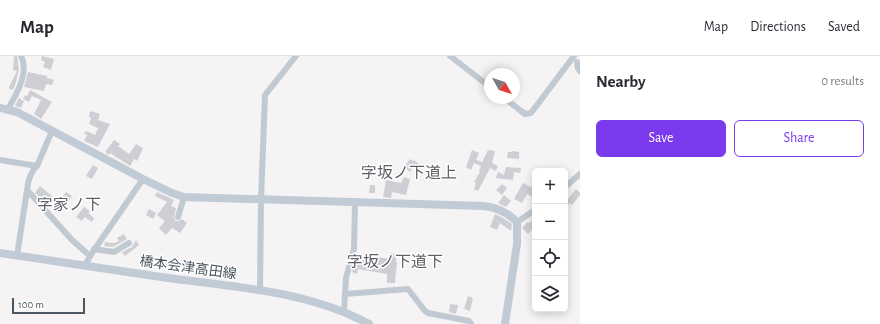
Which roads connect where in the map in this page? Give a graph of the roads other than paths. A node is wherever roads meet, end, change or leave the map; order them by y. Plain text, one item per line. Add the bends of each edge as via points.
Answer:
1 (21, 56) edge
2 (296, 56) edge
3 (450, 56) edge
4 (576, 60) edge
5 (580, 71) edge
6 (484, 82) edge
7 (512, 104) edge
8 (4, 109) edge
9 (52, 131) junction
10 (0, 160) edge
11 (37, 166) junction
12 (580, 174) edge
13 (143, 179) junction
14 (568, 184) edge
15 (27, 190) junction
16 (184, 197) junction
17 (261, 200) junction
18 (355, 202) junction
19 (532, 212) edge
20 (178, 217) dead end
21 (517, 222) junction
22 (128, 243) dead end
23 (94, 249) junction
24 (0, 253) edge
25 (17, 256) junction
26 (90, 256) junction
27 (85, 265) junction
28 (260, 291) junction
29 (345, 294) junction
30 (344, 312) junction
31 (369, 324) edge
32 (471, 324) edge
33 (505, 324) edge

1 - 8 street via 23,76 19,90
2 - 17 street via 265,95
3 - 6 street
4 - 5 street
4 - 7 street via 531,113 525,114
8 - 9 street via 17,112
9 - 11 street
9 - 13 street
10 - 11 street
11 - 15 street via 28,181
12 - 14 street
13 - 16 street
13 - 23 street
15 - 25 street
15 - 26 street
16 - 17 street
16 - 20 street
17 - 18 street
17 - 28 street
18 - 21 street via 483,206 498,208
18 - 29 street via 354,249 346,278
19 - 21 street
21 - 33 street via 517,244
22 - 23 street via 114,252
23 - 26 street
24 - 25 street, 橋本会津高田線
25 - 27 street, 橋本会津高田線
26 - 27 street
27 - 28 street, 橋本会津高田線
28 - 30 street, 橋本会津高田線 via 278,293
29 - 30 street
29 - 32 street via 408,289 428,313 469,321
30 - 31 street, 橋本会津高田線

